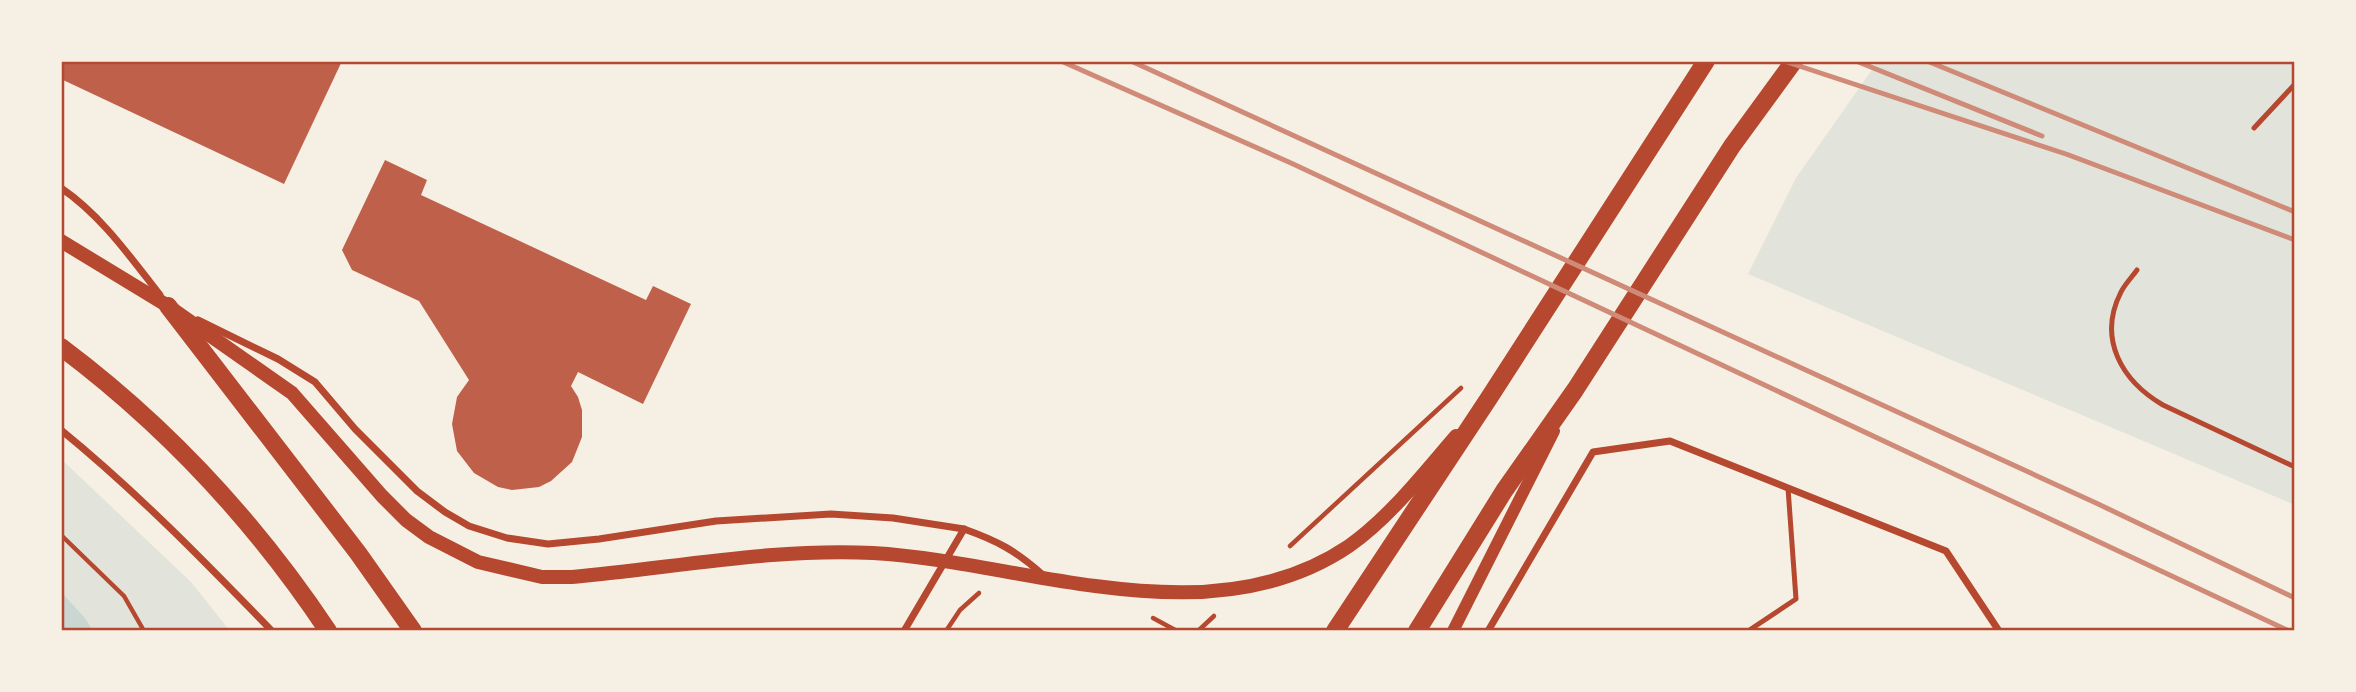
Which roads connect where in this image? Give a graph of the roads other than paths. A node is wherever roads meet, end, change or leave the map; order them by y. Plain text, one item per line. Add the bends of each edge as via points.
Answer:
1 (1706, 61) edge
2 (1794, 61) edge
3 (2295, 84) edge
4 (2254, 128) dead end
5 (61, 188) edge
6 (61, 241) edge
7 (2137, 270) dead end
8 (168, 306) junction
9 (61, 347) edge
10 (1575, 390) junction
11 (1489, 398) junction
12 (61, 430) edge
13 (2295, 467) edge
14 (1788, 488) junction
15 (964, 529) junction
16 (1045, 577) dead end
17 (272, 631) edge
18 (328, 631) edge
19 (413, 631) edge
20 (904, 631) edge
21 (1335, 631) edge
22 (1416, 631) edge
23 (1453, 631) edge
24 (1489, 631) edge
25 (1748, 631) edge
26 (1999, 631) edge

1 - 11 main road
2 - 10 main road via 1732,146
3 - 4 lane
5 - 8 street via 122,247
6 - 8 main road
7 - 13 lane via 2121,292 2112,318 2113,350 2129,378 2163,405
8 - 11 main road via 292,393 406,520 429,537 478,562 542,577 838,552 920,557 1088,585 1176,592 1267,582 1307,569 1376,524
8 - 15 street via 315,382 417,491 469,526 507,538 548,544 716,521 831,514
8 - 19 main road
9 - 18 main road via 104,379 201,471 286,571
10 - 22 main road via 1504,491
10 - 23 street
11 - 21 main road
12 - 17 street via 113,472
14 - 24 street via 1670,441 1593,452
14 - 25 lane via 1796,599
14 - 26 street via 1946,551
15 - 16 street via 1017,553
15 - 20 street

